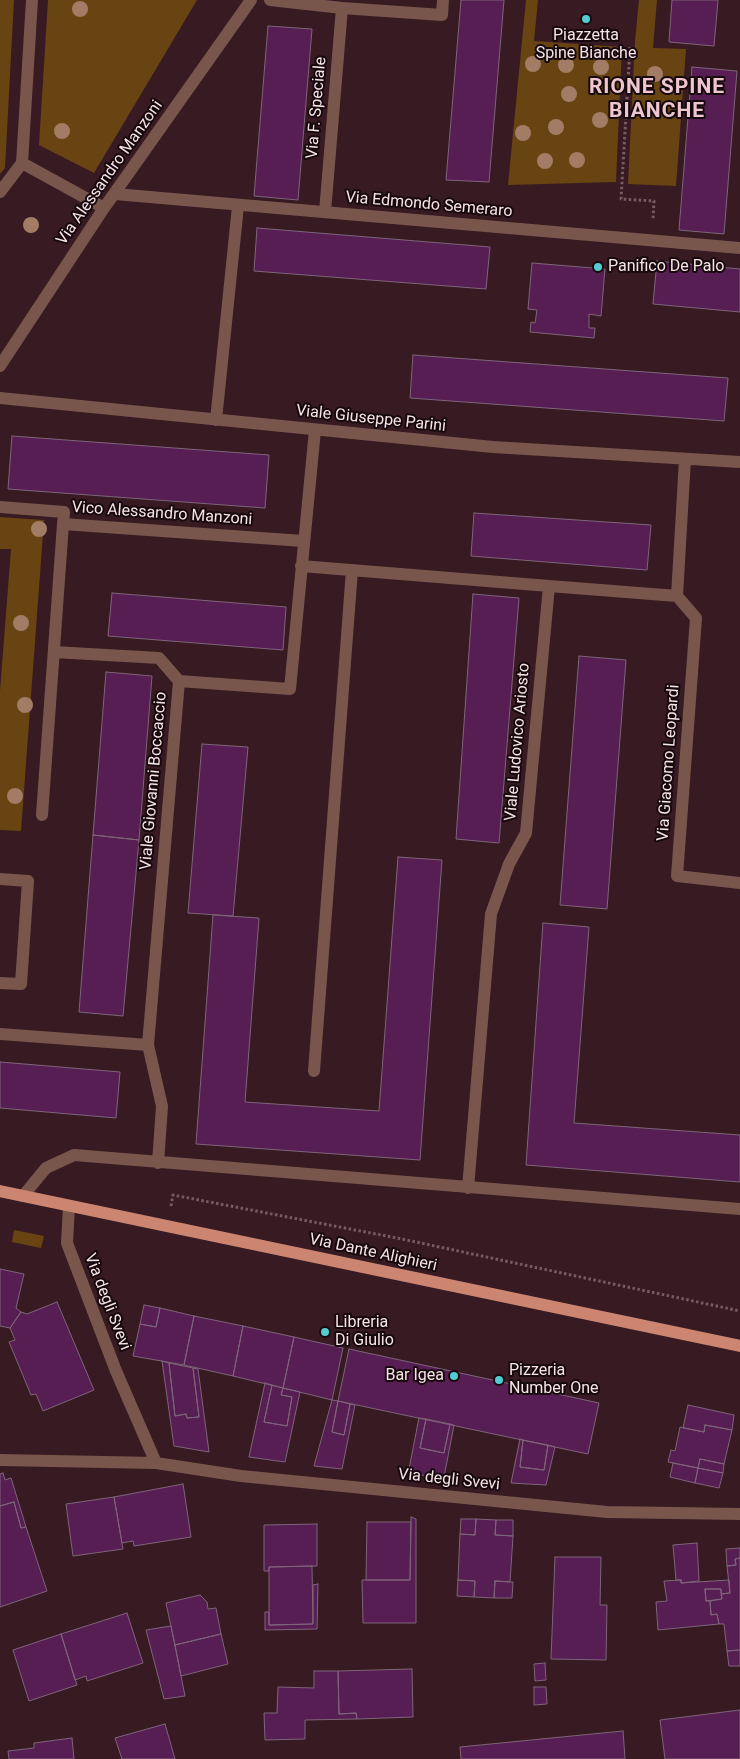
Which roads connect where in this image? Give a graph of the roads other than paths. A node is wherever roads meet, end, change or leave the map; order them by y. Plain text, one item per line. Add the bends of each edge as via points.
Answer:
1 (32, 0) edge
2 (251, 0) edge
3 (270, 0) edge
4 (443, 0) edge
5 (342, 8) junction
6 (22, 163) junction
7 (0, 192) edge
8 (115, 194) junction
9 (238, 206) junction
10 (104, 208) junction
11 (325, 212) junction
12 (740, 248) edge
13 (0, 366) edge
14 (0, 398) edge
15 (216, 420) junction
16 (315, 430) junction
17 (685, 459) junction
18 (740, 462) edge
19 (0, 507) edge
20 (63, 524) junction
21 (304, 541) junction
22 (301, 566) junction
23 (352, 570) junction
24 (550, 586) junction
25 (677, 596) junction
26 (54, 652) junction
27 (179, 681) junction
28 (42, 816) dead end
29 (0, 878) edge
30 (740, 883) edge
31 (0, 982) edge
32 (0, 1034) edge
33 (148, 1045) junction
34 (314, 1070) dead end
35 (158, 1163) junction
36 (468, 1188) junction
37 (0, 1191) edge
38 (23, 1196) junction
39 (69, 1206) junction
40 (740, 1209) edge
41 (740, 1346) edge
42 (0, 1460) edge
43 (156, 1462) junction
44 (740, 1514) edge

1 - 6 street
2 - 8 street, Via Alessandro Manzoni
3 - 5 street
4 - 5 street via 442,15
5 - 11 street, Via F. Speciale
6 - 7 street
6 - 10 street
8 - 9 street, Via Edmondo Semeraro
8 - 10 street, Via Alessandro Manzoni
9 - 11 street, Via Edmondo Semeraro
9 - 15 street
10 - 13 street, Via Alessandro Manzoni
11 - 12 street, Via Edmondo Semeraro
14 - 15 street, Viale Giuseppe Parini
15 - 16 street, Viale Giuseppe Parini
16 - 17 street, Viale Giuseppe Parini via 493,447
16 - 21 street, Viale Giovanni Boccaccio
17 - 18 street, Viale Giuseppe Parini
17 - 25 street
19 - 20 street, Vico Alessandro Manzoni via 64,512
20 - 21 street, Vico Alessandro Manzoni
20 - 26 street
21 - 22 street, Viale Giovanni Boccaccio
22 - 23 street
22 - 27 street, Viale Giovanni Boccaccio via 290,689
23 - 24 street
23 - 34 street
24 - 25 street
24 - 36 street, Viale Ludovico Ariosto via 526,833 509,864 491,914
25 - 30 street, Via Giacomo Leopardi via 696,618 677,876
26 - 27 street via 159,658
26 - 28 street
27 - 33 street, Viale Giovanni Boccaccio
29 - 31 street via 28,881 21,984
32 - 33 street
33 - 35 street, Viale Giovanni Boccaccio via 162,1106
35 - 36 street
35 - 38 street via 74,1155 46,1168
36 - 40 street
37 - 38 main road, Via Dante Alighieri
38 - 39 main road, Via Dante Alighieri
39 - 41 main road, Via Dante Alighieri
39 - 43 street, Via degli Svevi via 67,1243 116,1371
42 - 43 street, Via degli Svevi
43 - 44 street, Via degli Svevi via 241,1476 607,1512

